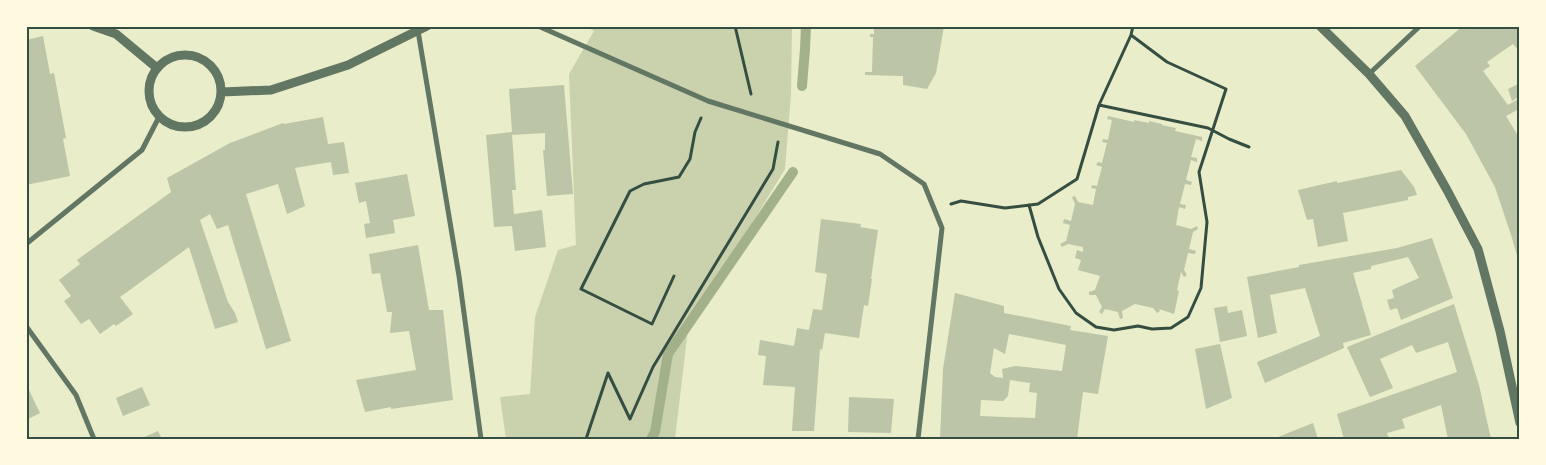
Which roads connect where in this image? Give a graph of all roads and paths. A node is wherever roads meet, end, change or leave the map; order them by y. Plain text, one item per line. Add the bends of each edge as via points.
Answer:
1 (93, 26) edge
2 (427, 26) edge
3 (538, 26) edge
4 (735, 26) edge
5 (1133, 26) edge
6 (1320, 26) edge
7 (1420, 26) edge
8 (418, 31) junction
9 (1131, 36) junction
10 (157, 68) junction
11 (1369, 74) junction
12 (222, 92) junction
13 (708, 101) junction
14 (1100, 105) junction
15 (750, 114) junction
16 (160, 117) junction
17 (782, 124) junction
18 (1212, 131) junction
19 (1249, 147) dead end
20 (961, 201) dead end
21 (1029, 205) junction
22 (26, 244) edge
23 (674, 276) dead end
24 (26, 326) edge
25 (1520, 423) edge
26 (94, 439) edge
27 (481, 439) edge
28 (586, 439) edge
29 (918, 439) edge

1 - 10 street via 116,34
2 - 8 street
3 - 13 street
4 - 15 path via 752,98
5 - 9 path
6 - 11 street
7 - 11 street
8 - 12 street via 348,64 272,90
8 - 27 street via 459,276
9 - 14 path
9 - 18 path via 1167,62 1226,89
10 - 12 street via 176,56 198,56 216,70
10 - 16 street via 149,88 153,108
11 - 25 street via 1405,116 1478,249
12 - 16 street via 219,106 199,125 185,128
13 - 15 street
13 - 23 path via 695,132 690,159 678,177 644,184 630,191 581,290 652,324
14 - 18 path
14 - 21 path via 1077,179 1038,204
15 - 17 street
16 - 22 street via 142,150
17 - 28 path via 773,170 653,367 630,419 608,373
17 - 29 street via 880,154 924,184 942,228
18 - 19 path
18 - 21 path via 1199,172 1207,222 1200,288 1188,317 1171,328 1138,326 1114,330 1096,327 1076,313 1059,289
20 - 21 path via 1005,208
24 - 26 street via 76,395

